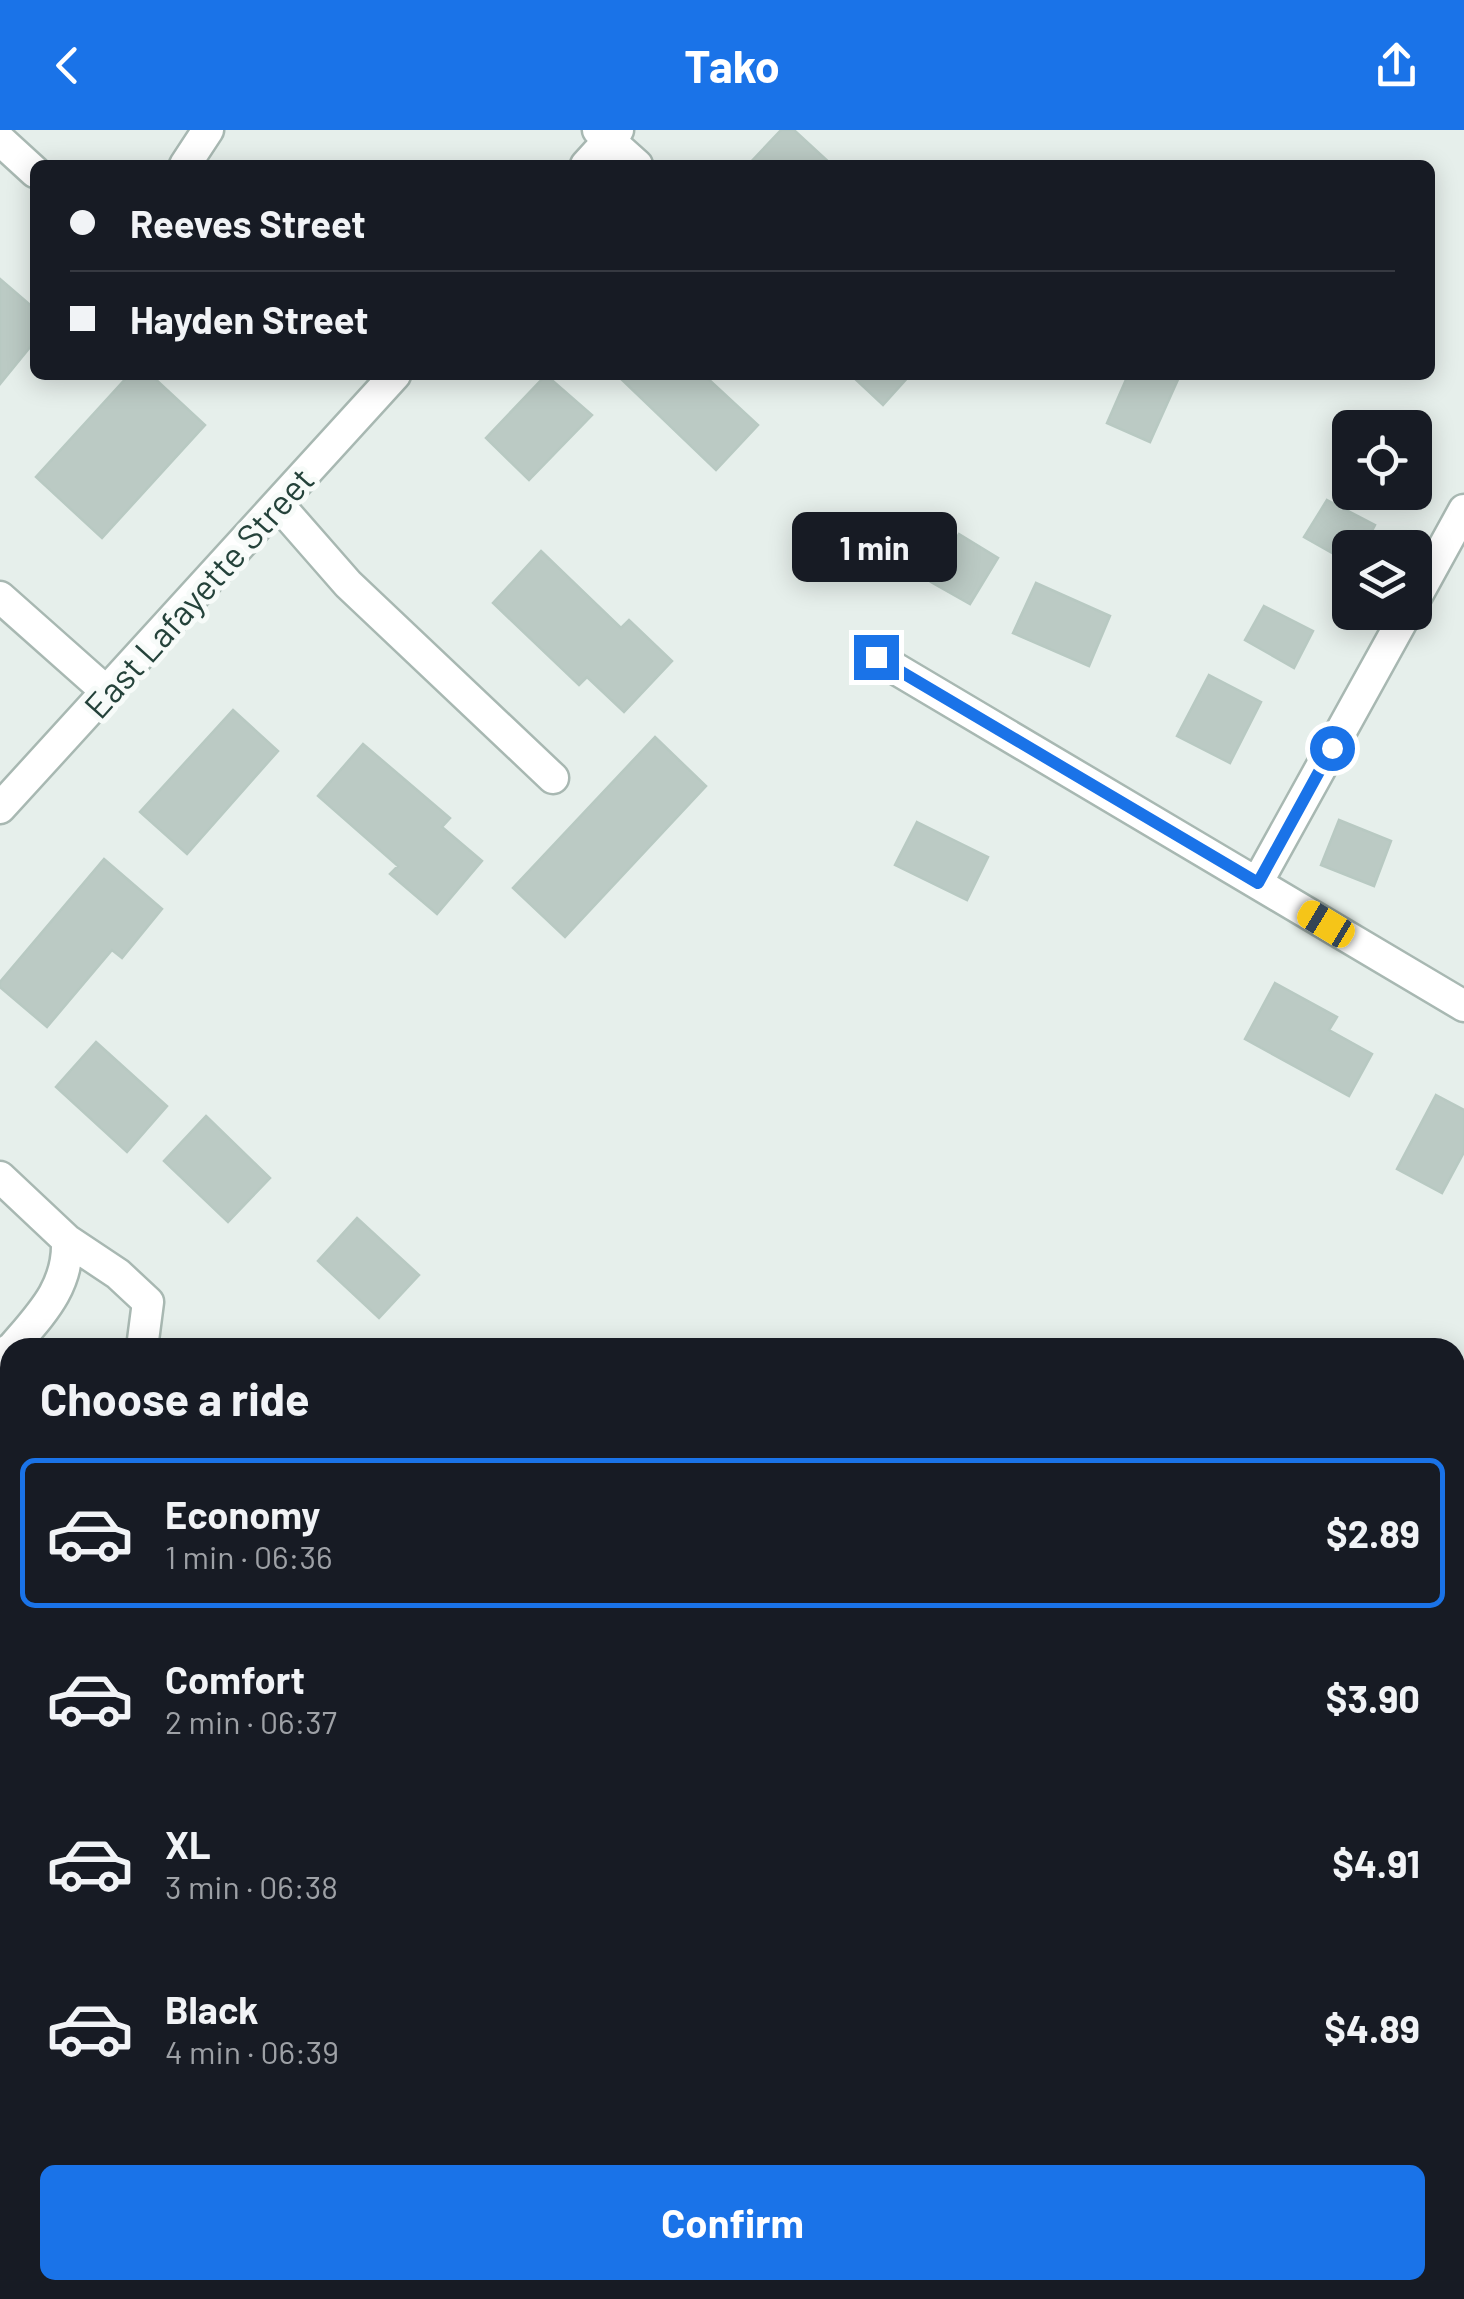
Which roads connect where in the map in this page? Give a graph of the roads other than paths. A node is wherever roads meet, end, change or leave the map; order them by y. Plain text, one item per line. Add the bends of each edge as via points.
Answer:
1 (208, 130) edge
2 (609, 133) edge
3 (0, 140) edge
4 (188, 160) edge
5 (590, 160) edge
6 (633, 160) edge
7 (30, 167) edge
8 (390, 380) edge
9 (278, 504) junction
10 (1464, 510) edge
11 (1432, 568) edge
12 (0, 597) edge
13 (1398, 630) edge
14 (876, 657) dead end
15 (107, 692) junction
16 (554, 778) dead end
17 (0, 808) edge
18 (1258, 883) junction
19 (1464, 1006) edge
20 (0, 1178) edge
21 (67, 1240) junction
22 (20, 1338) edge
23 (143, 1338) edge

1 - 4 street
2 - 5 street
2 - 6 street
3 - 7 street
8 - 9 street, East Lafayette Street
9 - 15 street, East Lafayette Street
9 - 16 street via 348,584
10 - 11 street
12 - 15 street
13 - 18 street
14 - 18 street
15 - 17 street, East Lafayette Street
18 - 19 street
20 - 21 street
21 - 22 street via 68,1264 54,1298
21 - 23 street via 148,1302

